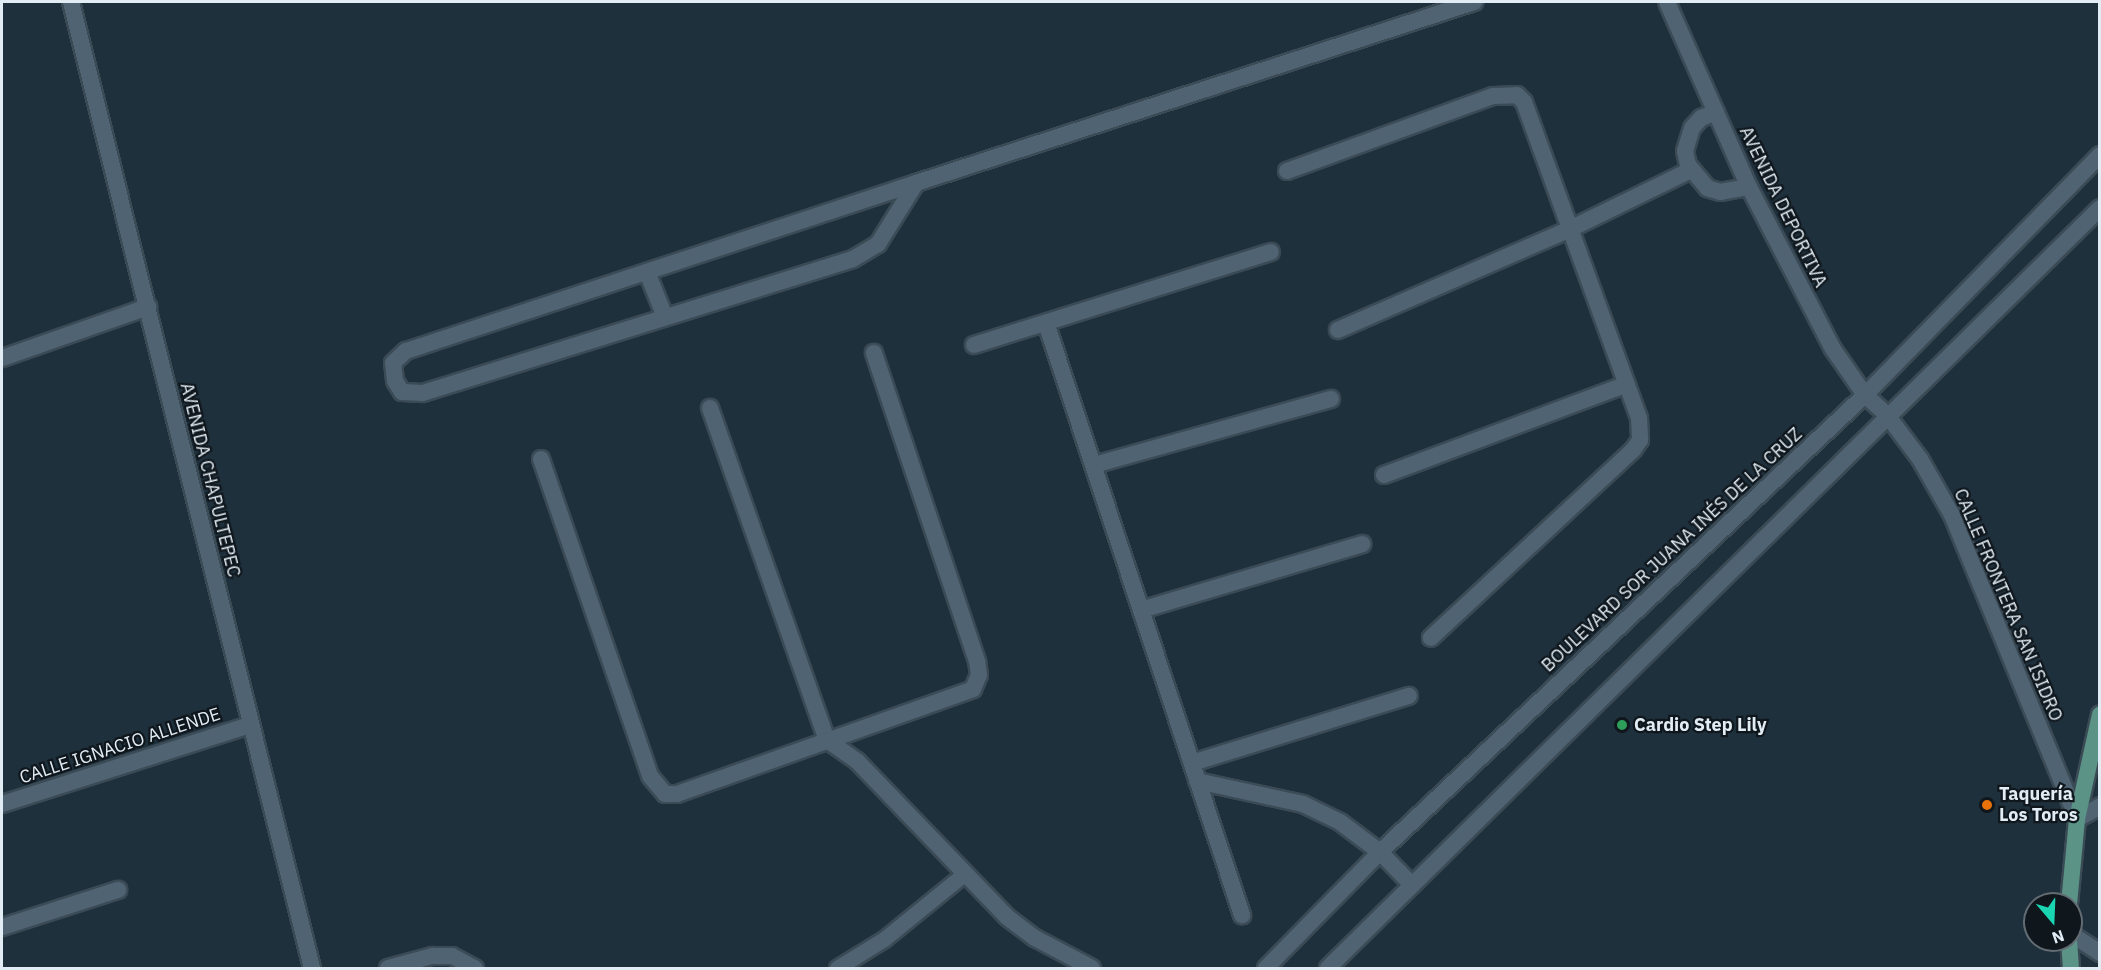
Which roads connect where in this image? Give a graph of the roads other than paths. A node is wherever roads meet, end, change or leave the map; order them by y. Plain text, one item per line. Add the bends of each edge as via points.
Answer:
1 (71, 2) edge
2 (1474, 2) edge
3 (1667, 2) edge
4 (1716, 112) junction
5 (2100, 155) edge
6 (1691, 170) junction
7 (1287, 171) dead end
8 (916, 183) junction
9 (1749, 187) junction
10 (2100, 208) edge
11 (1570, 229) junction
12 (1271, 252) dead end
13 (647, 272) junction
14 (148, 307) junction
15 (665, 317) junction
16 (1046, 323) junction
17 (1338, 330) dead end
18 (974, 345) dead end
19 (874, 353) dead end
20 (2, 358) edge
21 (1627, 384) junction
22 (1865, 395) junction
23 (1331, 399) dead end
24 (710, 408) dead end
25 (1887, 415) junction
26 (542, 459) dead end
27 (1094, 465) junction
28 (1384, 475) dead end
29 (1362, 544) dead end
30 (1141, 610) junction
31 (1431, 638) dead end
32 (1409, 696) dead end
33 (2100, 714) edge
34 (250, 725) junction
35 (827, 740) junction
36 (1192, 763) junction
37 (1197, 781) junction
38 (2, 804) edge
39 (2100, 806) edge
40 (2077, 819) junction
41 (1380, 852) junction
42 (964, 874) junction
43 (1412, 885) junction
44 (118, 890) dead end
45 (2070, 892) edge
46 (1242, 915) dead end
47 (2, 927) edge
48 (2083, 942) edge
49 (2070, 952) edge
50 (2100, 953) edge
51 (312, 969) edge
52 (388, 969) edge
53 (475, 969) edge
54 (837, 969) edge
55 (1092, 969) edge
56 (1266, 969) edge
57 (1328, 969) edge
58 (2071, 969) edge

1 - 14 street, AVENIDA CHAPULTEPEC
2 - 8 street
3 - 4 street, AVENIDA DEPORTIVA
4 - 6 street via 1701,118 1687,139 1685,151
4 - 9 street, AVENIDA DEPORTIVA
5 - 22 street, BOULEVARD SOR JUANA INÉS DE LA CRUZ
6 - 9 street via 1707,188 1720,192
6 - 11 street
7 - 11 street via 1493,96 1517,95 1524,102
8 - 13 street
8 - 15 street via 878,244 854,259
9 - 22 street, AVENIDA DEPORTIVA via 1833,349
10 - 25 street
11 - 17 street
11 - 21 street
12 - 16 street
13 - 15 street
13 - 15 street via 406,351 393,363 395,381 402,392 422,393
14 - 20 street
14 - 34 street, AVENIDA CHAPULTEPEC
16 - 18 street
16 - 27 street
19 - 35 street via 978,675 973,688 960,696
21 - 28 street
21 - 31 street via 1641,427 1634,450
22 - 25 street, AVENIDA DEPORTIVA
22 - 41 street, BOULEVARD SOR JUANA INÉS DE LA CRUZ
23 - 27 street
24 - 35 street
25 - 40 street, CALLE FRONTERA SAN ISIDRO via 1920,459 1952,515
25 - 43 street
26 - 35 street via 656,787 665,794 677,794
27 - 30 street
29 - 30 street
30 - 36 street
32 - 36 street
33 - 40 main road
34 - 38 street, CALLE IGNACIO ALLENDE
34 - 51 street, AVENIDA CHAPULTEPEC
35 - 42 street via 857,761
36 - 37 street
37 - 41 street via 1303,804 1340,822
37 - 46 street
39 - 40 street
40 - 45 main road
41 - 43 street
41 - 56 street, BOULEVARD SOR JUANA INÉS DE LA CRUZ
42 - 54 lane via 884,939
42 - 55 street via 1035,938
43 - 57 street
44 - 47 street
48 - 50 street
49 - 58 main road
52 - 53 street via 432,956 452,956

